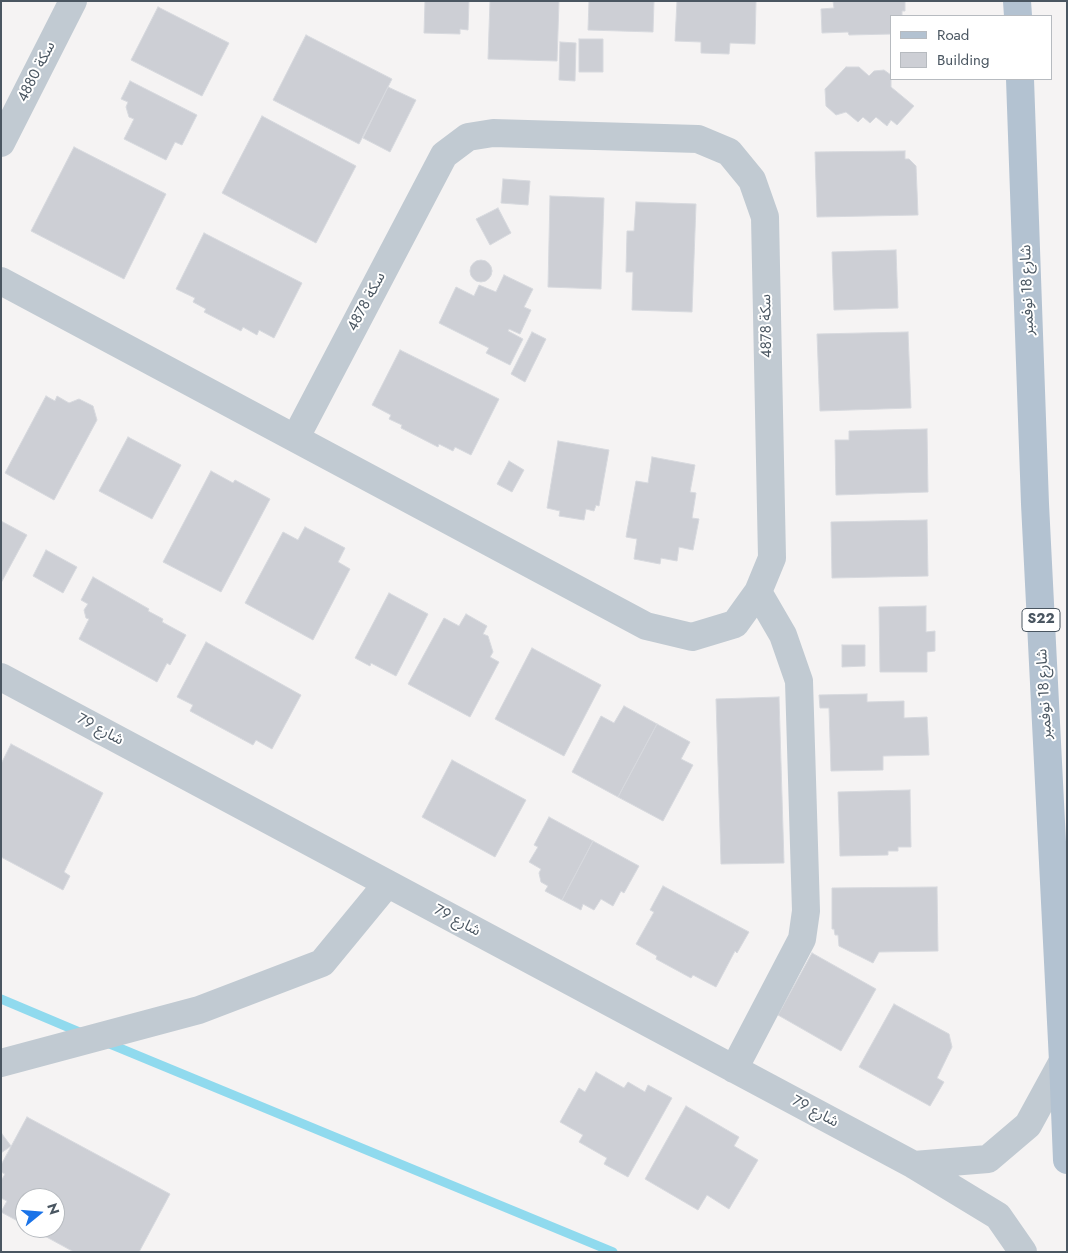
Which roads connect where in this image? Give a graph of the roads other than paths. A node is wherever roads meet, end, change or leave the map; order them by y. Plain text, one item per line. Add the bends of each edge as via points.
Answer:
1 (73, 1) edge
2 (1017, 1) edge
3 (1018, 15) edge
4 (1020, 80) edge
5 (1, 143) edge
6 (1, 281) edge
7 (296, 437) junction
8 (758, 592) junction
9 (1, 677) edge
10 (387, 884) junction
11 (1063, 1061) junction
12 (1, 1063) edge
13 (734, 1069) junction
14 (1067, 1160) edge
15 (914, 1165) junction
16 (1023, 1252) edge

1 - 5 street, سكة 4880
2 - 3 main road
4 - 11 main road, شارع 18 نوفمبر / S22 via 1035,504
6 - 7 street, سكة 4878
7 - 8 street, سكة 4878 via 646,626 692,637 735,624
7 - 8 street, سكة 4878 via 444,155 468,138 493,133 698,139 729,152 752,180 765,217 772,558
8 - 13 street via 783,635 798,681 806,911 802,939
9 - 10 street, 79 شارع
10 - 12 street via 322,963 198,1010
10 - 13 street, 79 شارع
11 - 14 main road, شارع 18 نوفمبر / S22
11 - 15 street via 1028,1125 988,1159
13 - 15 street, 79 شارع
15 - 16 street, 79 شارع via 998,1216

